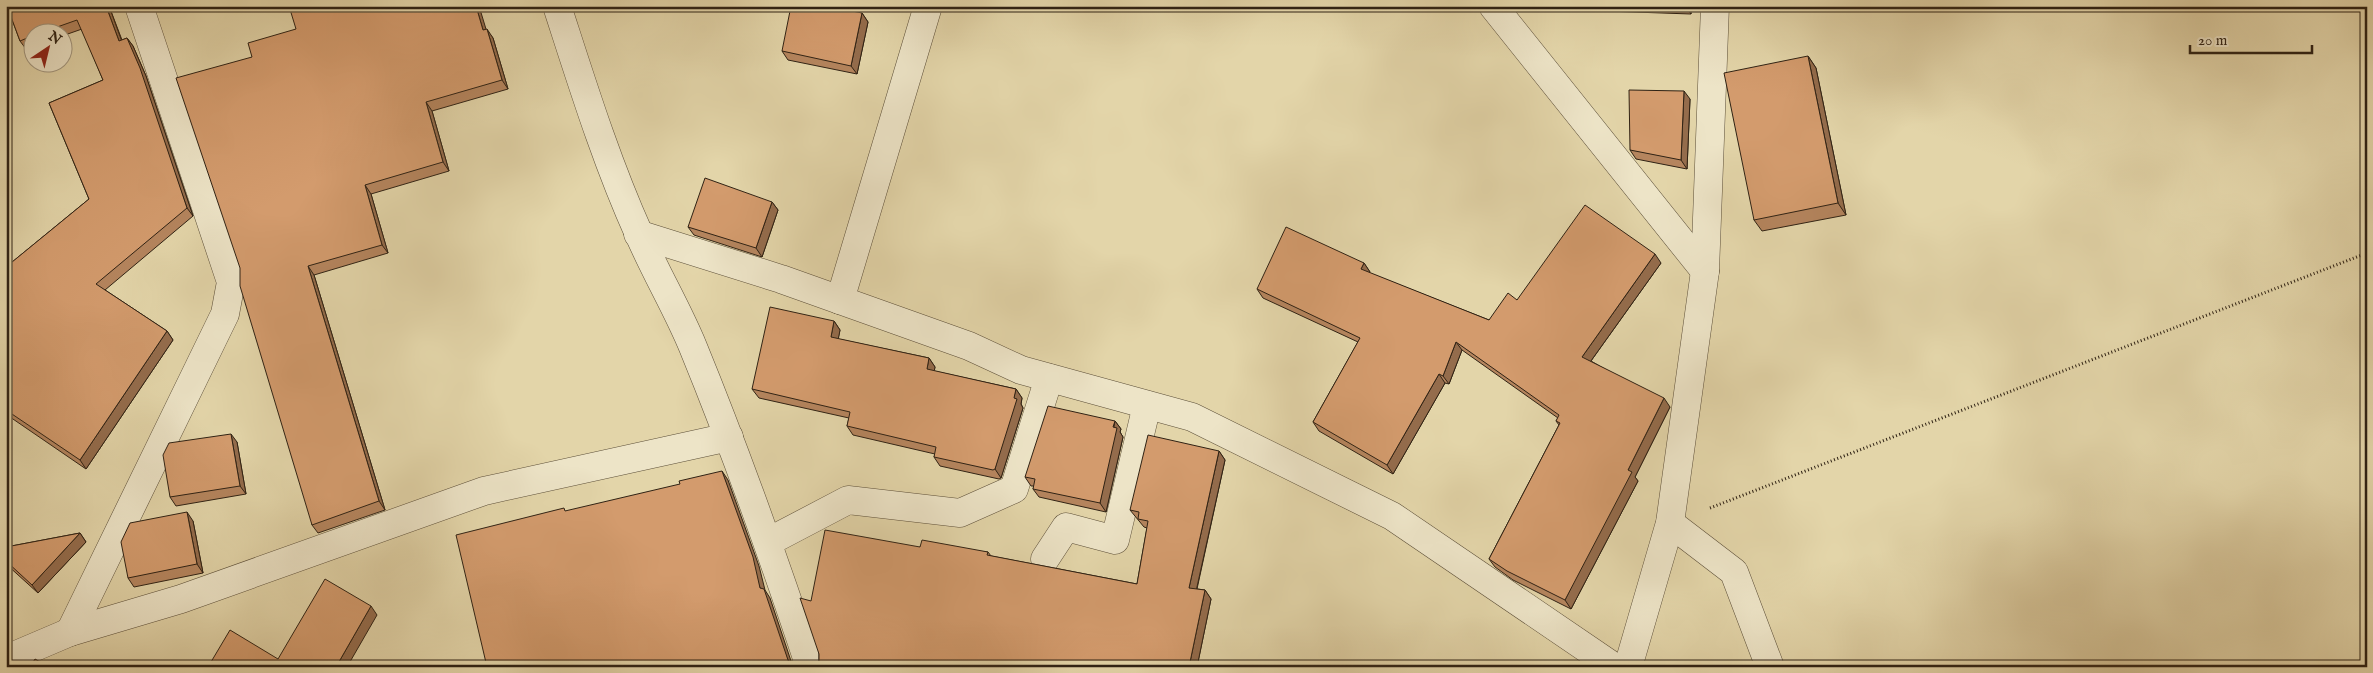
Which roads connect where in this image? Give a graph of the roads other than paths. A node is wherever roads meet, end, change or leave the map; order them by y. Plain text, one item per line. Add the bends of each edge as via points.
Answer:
1 (139, 6) edge
2 (557, 6) edge
3 (928, 6) edge
4 (1494, 6) edge
5 (1715, 6) edge
6 (638, 234) junction
7 (1705, 270) junction
8 (840, 300) junction
9 (1049, 378) junction
10 (1147, 405) junction
11 (729, 438) junction
12 (1670, 523) junction
13 (768, 542) junction
14 (1045, 559) dead end
15 (70, 632) junction
16 (6, 661) edge
17 (810, 667) edge
18 (1614, 667) edge
19 (1628, 667) edge
20 (1770, 667) edge

1 - 15 street via 231,282 225,314
2 - 6 street
3 - 8 street
4 - 7 street
5 - 7 street
6 - 8 street
6 - 11 street via 692,344
7 - 12 street
8 - 9 street
9 - 10 street
9 - 13 street via 1014,489 960,513 848,500
10 - 14 street via 1115,540 1066,527
10 - 18 street via 1192,418 1392,516
11 - 13 street
11 - 15 street via 484,491 181,599
12 - 19 street
12 - 20 street via 1734,572
13 - 17 street
15 - 16 street

